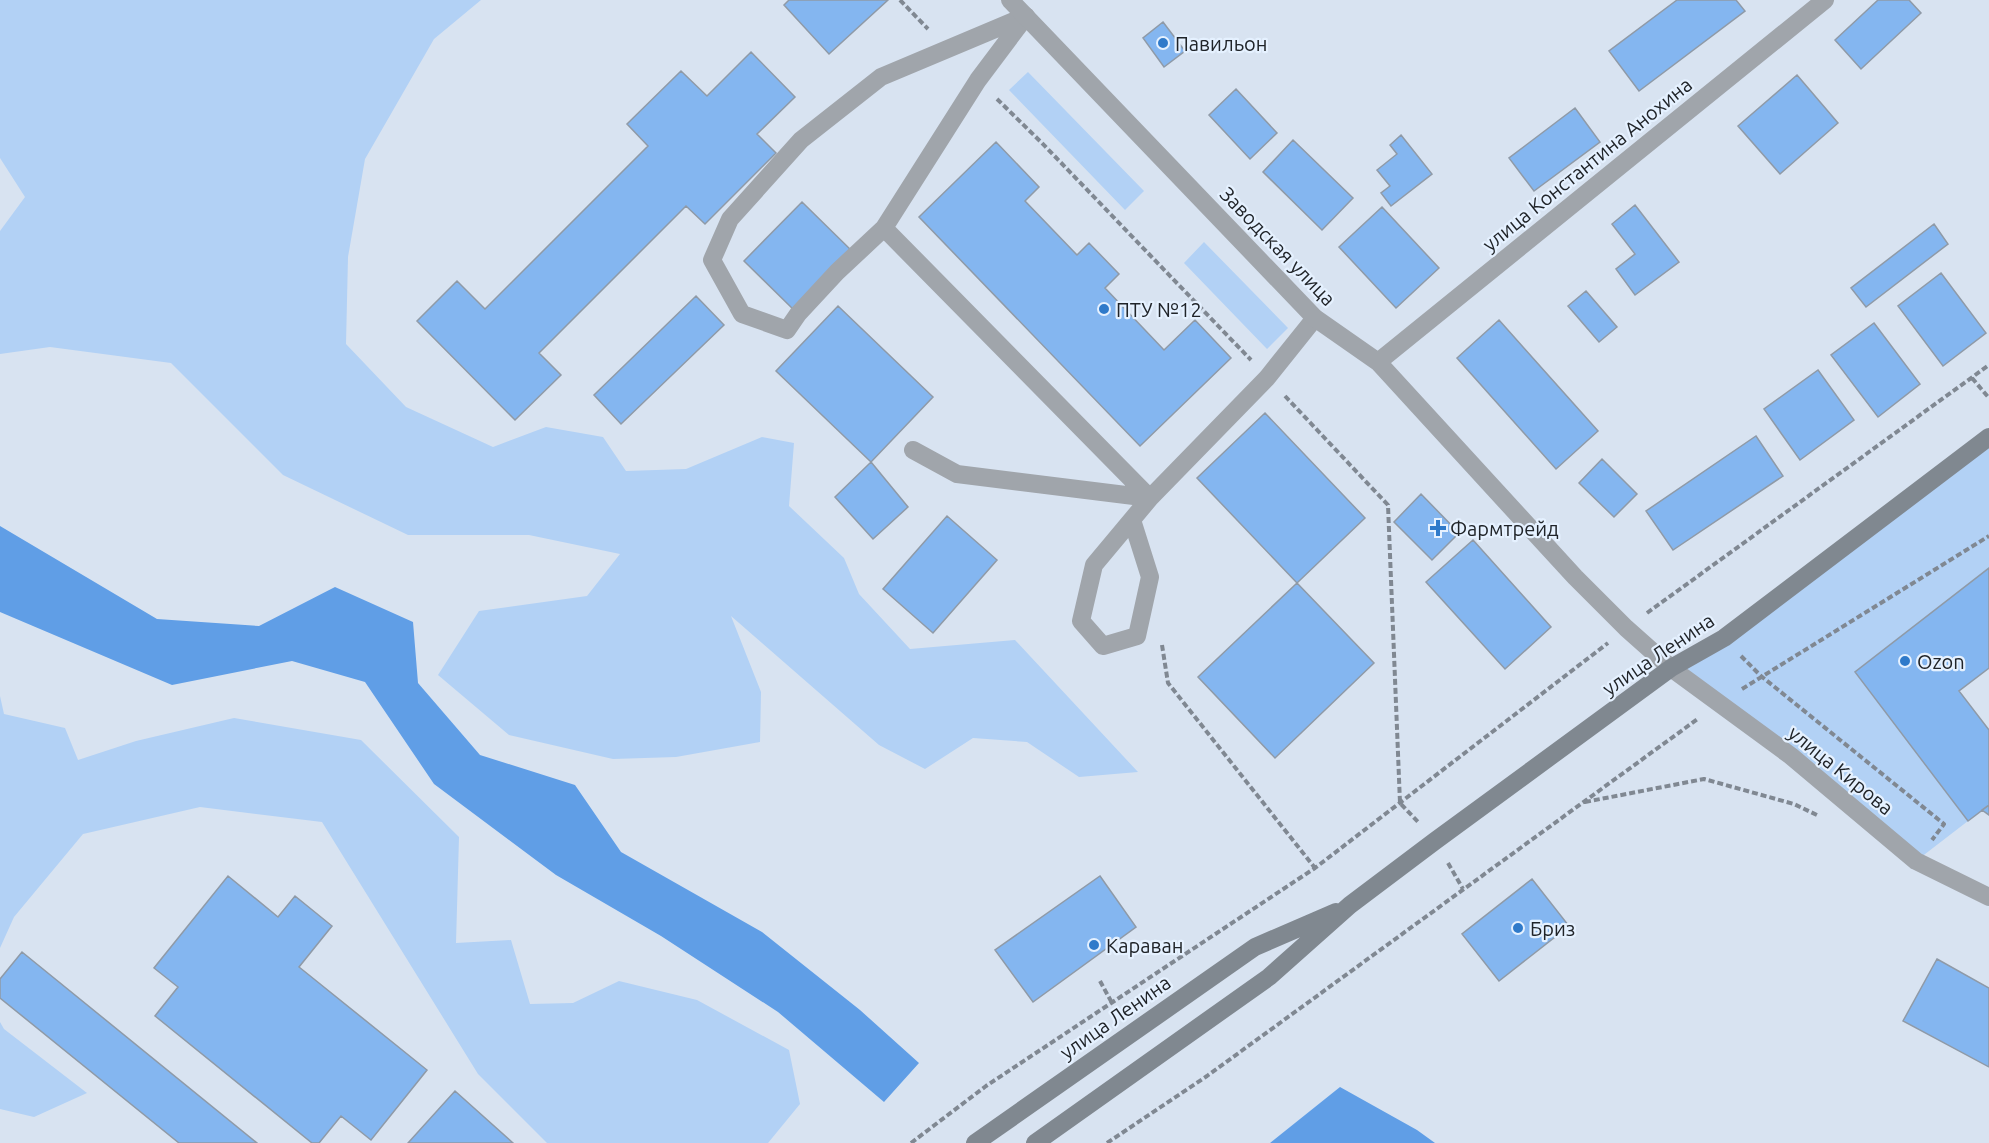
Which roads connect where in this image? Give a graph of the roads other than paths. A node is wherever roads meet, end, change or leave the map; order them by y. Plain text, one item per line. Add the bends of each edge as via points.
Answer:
1 (1010, 0) edge
2 (1825, 0) edge
3 (1026, 16) junction
4 (884, 228) junction
5 (1315, 318) junction
6 (1378, 362) junction
7 (1989, 437) edge
8 (913, 450) dead end
9 (1150, 498) junction
10 (1132, 520) junction
11 (1671, 669) junction
12 (1989, 897) edge
13 (1350, 905) junction
14 (975, 1143) edge
15 (1035, 1143) edge

1 - 3 street, Заводская улица
2 - 6 street, улица Константина Анохина
3 - 4 street via 978,80
3 - 4 street via 881,77 801,140 730,219 712,260 742,314 787,330 837,272
3 - 5 street, Заводская улица
4 - 9 street
5 - 6 street, Заводская улица
5 - 9 street via 1267,378
6 - 11 street, Заводская улица via 1575,577
7 - 11 main road, улица Ленина via 1724,638
8 - 9 street via 957,474
9 - 10 street
10 - 10 street via 1094,565 1091,576 1081,621 1103,646 1137,636 1150,577
11 - 12 street, улица Кирова via 1791,756 1916,861
11 - 13 main road, улица Ленина
13 - 14 main road, улица Ленина via 1255,947
13 - 15 main road, улица Ленина via 1269,977

